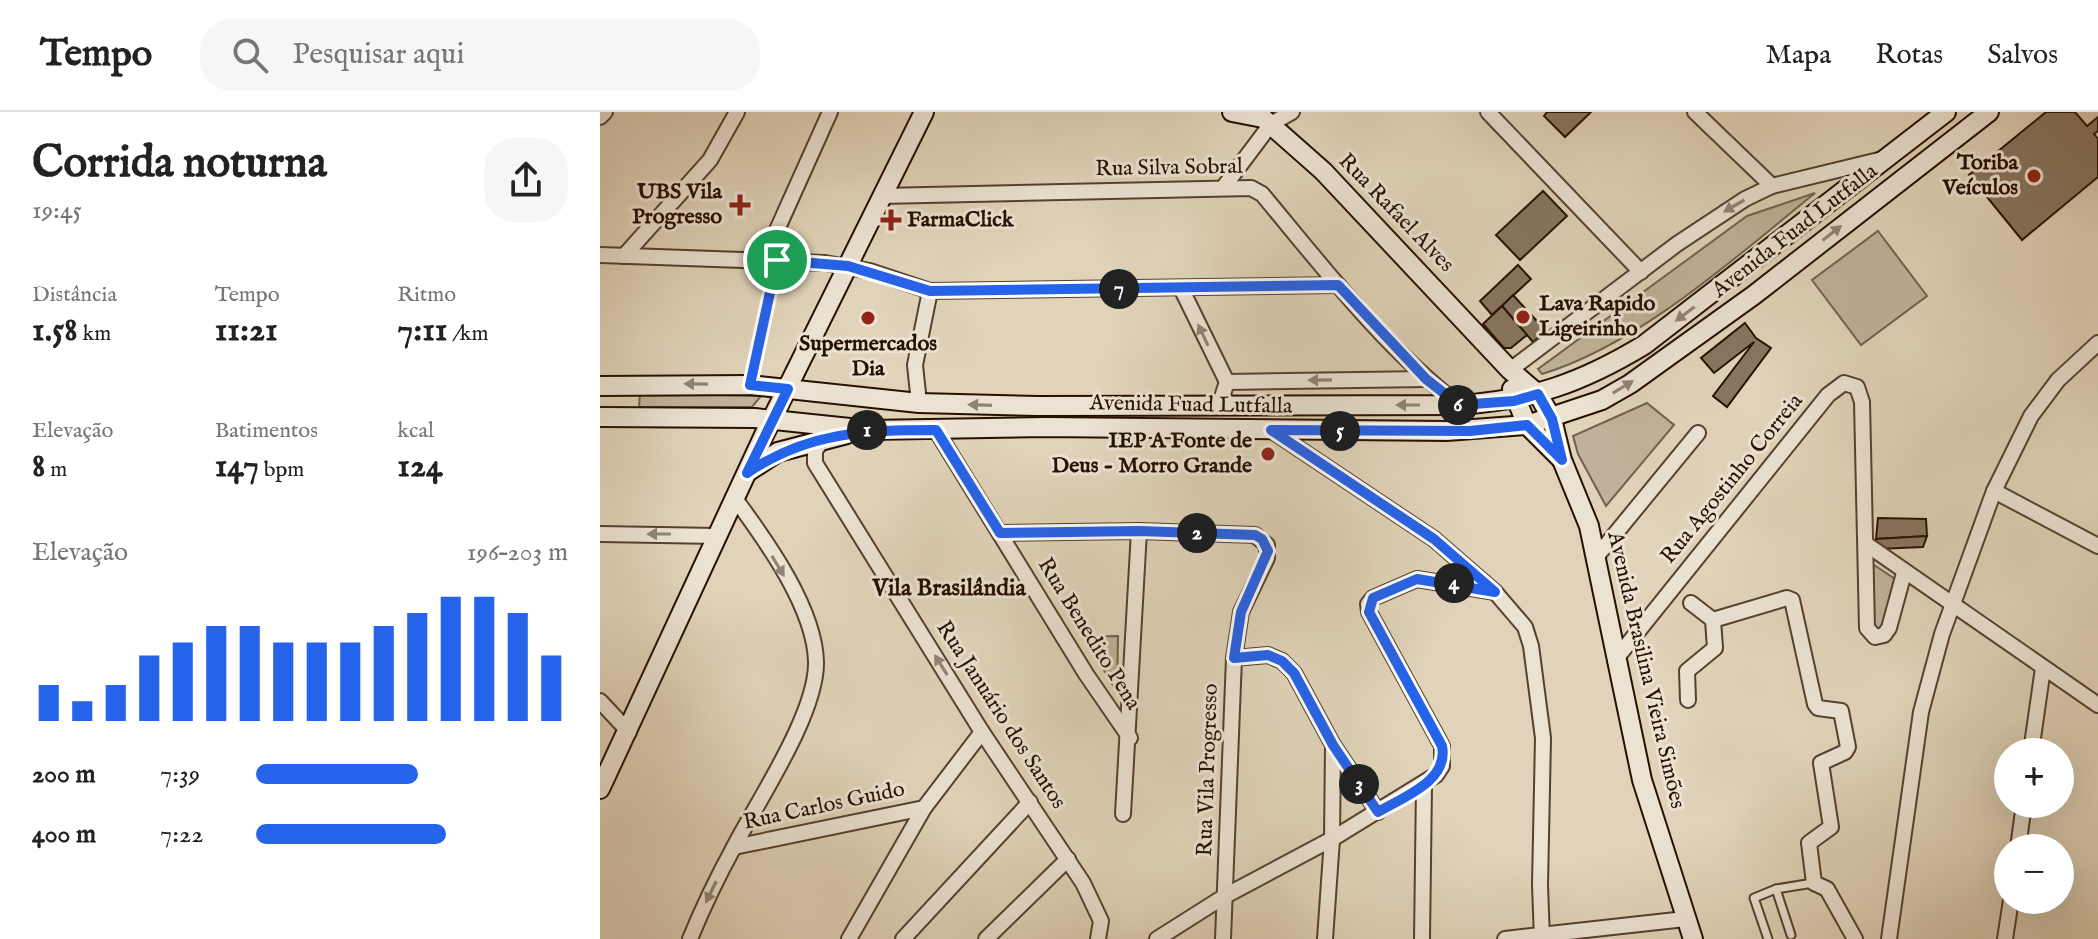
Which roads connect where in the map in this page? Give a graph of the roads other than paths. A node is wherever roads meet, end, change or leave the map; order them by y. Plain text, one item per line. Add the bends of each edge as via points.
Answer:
1 (605, 112) edge
2 (737, 112) edge
3 (830, 112) edge
4 (924, 112) edge
5 (1232, 112) edge
6 (1292, 112) edge
7 (1488, 112) edge
8 (1695, 112) edge
9 (1946, 112) edge
10 (1989, 112) edge
11 (600, 117) edge
12 (1271, 124) junction
13 (1887, 158) junction
14 (1772, 186) junction
15 (1223, 188) junction
16 (881, 196) junction
17 (600, 255) edge
18 (624, 256) junction
19 (770, 260) junction
20 (848, 266) junction
21 (1641, 272) junction
22 (1338, 285) junction
23 (1181, 288) junction
24 (930, 291) junction
25 (2098, 343) edge
26 (1510, 370) junction
27 (1426, 379) junction
28 (1227, 382) junction
29 (630, 384) junction
30 (750, 385) junction
31 (600, 386) edge
32 (788, 389) junction
33 (1538, 394) junction
34 (1514, 401) junction
35 (919, 403) junction
36 (1459, 405) junction
37 (1011, 406) junction
38 (1219, 406) junction
39 (628, 414) junction
40 (600, 417) edge
41 (1552, 419) junction
42 (772, 421) junction
43 (1527, 425) junction
44 (1004, 428) junction
45 (869, 430) junction
46 (936, 430) junction
47 (1271, 430) junction
48 (1698, 433) dead end
49 (826, 438) junction
50 (1562, 460) junction
51 (747, 473) junction
52 (1994, 491) junction
53 (736, 500) junction
54 (1139, 531) junction
55 (1000, 533) junction
56 (600, 534) edge
57 (718, 536) junction
58 (1866, 544) junction
59 (2098, 546) edge
60 (1597, 556) junction
61 (1904, 573) junction
62 (1495, 592) junction
63 (1691, 603) dead end
64 (1955, 605) junction
65 (1713, 620) junction
66 (1234, 658) junction
67 (1615, 660) junction
68 (2043, 668) junction
69 (1688, 700) dead end
70 (600, 701) edge
71 (2098, 705) edge
72 (629, 732) junction
73 (982, 732) junction
74 (1130, 738) junction
75 (2033, 738) edge
76 (1333, 745) junction
77 (1424, 785) junction
78 (600, 789) edge
79 (1030, 802) junction
80 (924, 808) junction
81 (1378, 812) junction
82 (1123, 814) dead end
83 (1332, 839) junction
84 (734, 847) junction
85 (1068, 859) junction
86 (1820, 886) junction
87 (1776, 889) junction
88 (1225, 896) junction
89 (2009, 914) edge
90 (1685, 919) junction
91 (1791, 935) dead end
92 (1536, 938) edge
93 (690, 939) edge
94 (849, 939) edge
95 (903, 939) edge
96 (986, 939) edge
97 (1098, 939) edge
98 (1157, 939) edge
99 (1223, 939) edge
100 (1325, 939) edge
101 (1422, 939) edge
102 (1505, 939) edge
103 (1693, 939) edge
104 (1768, 939) edge
105 (1855, 939) edge
106 (1889, 939) edge
107 (2005, 939) edge

1 - 11 street
2 - 18 street via 710,160
3 - 19 street
4 - 16 main road
5 - 12 main road, Rua Rafael Alves
6 - 12 street
7 - 21 street
8 - 14 street
9 - 13 main road, Avenida Fuad Lutfalla
41 -> 10 main road, Avenida Fuad Lutfalla via 1630,384
12 - 15 street
12 - 26 main road, Rua Rafael Alves via 1356,205
13 - 14 street, Avenida Fuad Lutfalla
13 -> 33 main road, Avenida Fuad Lutfalla via 1644,345
14 -> 21 street, Avenida Fuad Lutfalla via 1718,215
15 - 16 street, Rua Silva Sobral
15 - 22 street, Rua Silva Sobral via 1251,188 1262,194
16 - 20 main road
17 - 18 street
18 - 19 street
19 - 20 street
19 - 30 lane
20 - 24 street
20 - 32 main road
21 - 26 street, Avenida Fuad Lutfalla
22 - 23 street
22 - 27 street, Rua Silva Sobral
23 - 24 street
28 -> 23 street
24 - 35 street via 915,365
25 - 52 street via 2043,396
26 - 33 main road, Avenida Brasilina Vieira Simões
26 - 34 main road, Avenida Brasilina Vieira Simões
27 -> 28 street, Avenida Fuad Lutfalla
27 - 36 street, Rua Silva Sobral
28 - 38 street, Avenida Fuad Lutfalla
30 -> 29 main road, Avenida Fuad Lutfalla
29 - 31 main road, Avenida Fuad Lutfalla
29 - 39 main road
30 - 32 main road, Avenida Fuad Lutfalla
32 - 35 main road, Avenida Fuad Lutfalla
32 - 42 main road
33 - 34 main road, Avenida Fuad Lutfalla
33 - 41 main road, Avenida Brasilina Vieira Simões
34 - 36 main road, Avenida Fuad Lutfalla
34 - 43 main road, Avenida Brasilina Vieira Simões
37 -> 35 main road, Avenida Fuad Lutfalla
36 -> 38 main road, Avenida Fuad Lutfalla
37 - 38 main road, Avenida Fuad Lutfalla
37 - 44 main road
39 - 40 main road, Avenida Fuad Lutfalla
39 - 42 main road, Avenida Fuad Lutfalla
41 - 43 main road, Avenida Fuad Lutfalla
41 - 50 main road, Avenida Brasilina Vieira Simões
42 - 45 main road, Avenida Fuad Lutfalla
42 - 51 main road
43 - 47 main road, Avenida Fuad Lutfalla via 1470,431
43 - 50 main road, Avenida Brasilina Vieira Simões
44 - 46 main road, Avenida Fuad Lutfalla
44 - 47 main road, Avenida Fuad Lutfalla
45 - 46 main road, Avenida Fuad Lutfalla
45 - 49 main road
46 - 55 street, Rua Benedito Pena
47 - 62 street via 1434,539
48 - 60 street
49 - 51 main road via 778,452
73 -> 49 street, Rua Januário dos Santos via 815,463 815,450
50 - 60 main road, Avenida Brasilina Vieira Simões
51 - 53 main road
52 - 59 street
52 - 64 street
53 - 57 main road
53 -> 84 street via 801,603 816,663 813,687 785,754
54 - 55 street, Rua Vila Progresso
54 - 66 street, Rua Vila Progresso via 1255,535 1267,545 1267,558 1241,612
54 - 74 street
55 - 74 street, Rua Benedito Pena
57 -> 56 street
57 - 72 main road
58 - 61 street
58 - 61 street via 1867,628 1875,637 1889,628
58 - 67 street, Rua Agostinho Correia via 1860,393 1844,383 1828,395
60 - 67 main road, Avenida Brasilina Vieira Simões
61 - 64 street
62 - 77 street via 1417,579 1368,604 1442,746 1442,766
62 - 92 street via 1525,627 1543,738
63 - 65 street
64 - 68 street
64 - 106 street via 1931,665 1921,712
65 - 69 street via 1715,648 1685,675
65 - 86 street via 1790,599 1815,704 1843,714 1848,750 1823,760 1821,766 1831,827 1809,843
66 - 76 street via 1268,655 1282,661 1306,692
66 - 88 street, Rua Vila Progresso
67 - 90 main road, Avenida Brasilina Vieira Simões via 1642,780
68 - 71 street
68 - 75 street
70 - 72 street
72 - 78 main road
73 - 79 street, Rua Januário dos Santos
73 - 80 street
74 - 82 street
76 - 81 street
76 - 83 street
77 - 81 street
77 - 101 street
79 - 85 street, Rua Januário dos Santos
79 - 95 street
80 - 84 street, Rua Carlos Guido
80 - 94 street
81 - 83 street
83 - 88 street
83 - 100 street
84 -> 93 street
85 - 96 street
85 - 97 street, Rua Januário dos Santos via 1097,906
86 - 87 lane
86 - 105 street
87 - 91 lane
87 - 104 lane via 1754,898
88 - 98 street
88 - 99 street, Rua Vila Progresso
89 - 107 street
90 - 92 street
90 - 103 main road, Avenida Brasilina Vieira Simões
92 - 102 street

